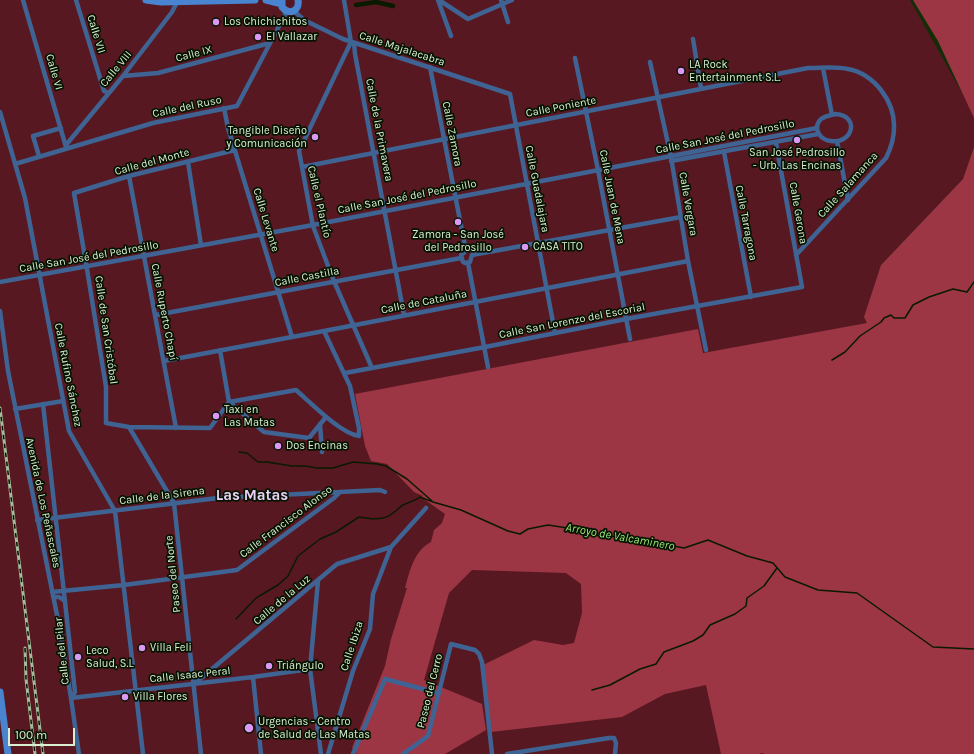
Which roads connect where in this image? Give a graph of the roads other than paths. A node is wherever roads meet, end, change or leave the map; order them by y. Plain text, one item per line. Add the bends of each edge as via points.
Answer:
1 (23, 0) edge
2 (76, 0) edge
3 (146, 0) edge
4 (255, 0) edge
5 (266, 0) edge
6 (298, 0) edge
7 (344, 0) edge
8 (438, 0) edge
9 (512, 0) edge
10 (192, 1) edge
11 (177, 2) junction
12 (282, 2) edge
13 (502, 2) edge
14 (290, 11) junction
15 (508, 22) dead end
16 (451, 36) dead end
17 (693, 39) dead end
18 (270, 42) junction
19 (353, 42) junction
20 (575, 58) dead end
21 (650, 62) dead end
22 (430, 67) junction
23 (823, 68) junction
24 (123, 76) junction
25 (701, 88) junction
26 (109, 93) junction
27 (510, 94) joint
28 (657, 98) junction
29 (224, 108) junction
30 (586, 111) junction
31 (0, 112) edge
32 (832, 115) junction
33 (1, 119) edge
34 (516, 125) junction
35 (61, 128) junction
36 (817, 128) junction
37 (818, 134) junction
38 (444, 138) junction
39 (837, 141) junction
40 (776, 142) junction
41 (66, 147) junction
42 (235, 150) junction
43 (374, 152) junction
44 (724, 152) junction
45 (39, 156) junction
46 (671, 159) junction
47 (188, 162) junction
48 (15, 164) junction
49 (302, 167) junction
50 (598, 170) junction
51 (129, 176) junction
52 (527, 184) junction
53 (74, 193) joint
54 (456, 197) junction
55 (848, 200) junction
56 (385, 211) junction
57 (680, 218) junction
58 (313, 225) junction
59 (610, 231) junction
60 (261, 234) junction
61 (538, 244) junction
62 (201, 245) junction
63 (466, 252) junction
64 (144, 256) junction
65 (472, 256) junction
66 (796, 256) junction
67 (461, 258) junction
68 (688, 262) junction
69 (468, 263) junction
70 (87, 267) junction
71 (396, 270) junction
72 (618, 274) junction
73 (39, 275) junction
74 (333, 281) junction
75 (0, 282) edge
76 (802, 287) joint
77 (546, 289) junction
78 (279, 292) junction
79 (751, 297) junction
80 (475, 302) junction
81 (698, 306) junction
82 (0, 311) edge
83 (156, 315) junction
84 (404, 315) junction
85 (626, 319) junction
86 (353, 325) junction
87 (324, 331) junction
88 (555, 333) junction
89 (292, 337) junction
90 (630, 339) dead end
91 (484, 347) junction
92 (220, 350) junction
93 (706, 350) dead end
94 (164, 361) junction
95 (488, 367) dead end
96 (372, 368) junction
97 (345, 373) junction
98 (63, 400) junction
99 (229, 402) junction
100 (43, 404) junction
101 (15, 409) junction
102 (326, 417) junction
103 (320, 424) junction
104 (129, 427) junction
105 (176, 428) junction
106 (322, 452) dead end
107 (340, 492) junction
108 (385, 492) dead end
109 (174, 503) junction
110 (426, 508) dead end
111 (116, 511) junction
112 (57, 518) junction
113 (37, 520) junction
114 (391, 547) junction
115 (182, 577) junction
116 (318, 581) junction
117 (124, 585) junction
118 (65, 590) junction
119 (52, 594) junction
120 (65, 602) junction
121 (310, 669) junction
122 (253, 677) junction
123 (194, 684) junction
124 (136, 690) junction
125 (0, 692) edge
126 (438, 693) junction
127 (71, 698) junction
128 (8, 754) edge
129 (79, 754) edge
130 (143, 754) edge
131 (201, 754) edge
132 (261, 754) edge
133 (321, 754) edge
134 (328, 754) edge
135 (353, 754) edge
136 (403, 754) edge
137 (492, 754) edge
138 (507, 754) edge
139 (616, 754) edge

1 - 35 street, Calle VI
2 - 26 street, Calle VII via 104,91
3 - 11 street
4 - 10 street
5 - 12 street
6 - 14 street via 298,6
7 - 19 street, Calle de la Primavera
8 - 13 street via 468,19
8 - 16 street
9 - 13 street
10 - 11 street
11 - 24 street, Calle VIII
12 - 14 street via 282,7
13 - 15 street
14 - 18 street, Calle del Ruso
14 - 19 street, Calle Majalacabra
17 - 25 street
18 - 24 street, Calle IX via 158,73
18 - 29 street, Calle del Ruso via 237,106
19 - 22 street, Calle Majalacabra
19 - 43 street, Calle de la Primavera
19 - 49 street, Calle el Plantío via 299,151
20 - 30 street, Calle Juan de Mena
21 - 28 street, Calle Vergara
22 - 27 street, Calle Majalacabra
22 - 38 street, Calle Zamora
23 - 25 street, Calle Poniente via 808,68
23 - 32 street
23 - 55 street, Calle Salamanca via 849,69 873,81 882,90 893,114 893,143 886,158
24 - 26 street, Calle VIII
25 - 28 street, Calle Poniente
26 - 41 street, Calle VIII
27 - 34 street, Calle Guadalajara
28 - 30 street, Calle Poniente
28 - 46 street, Calle Vergara
29 - 41 street, Calle del Ruso via 153,123
29 - 42 street, Calle Levante
30 - 34 street, Calle Poniente
30 - 50 street, Calle Juan de Mena
31 - 33 street, Calle Rufino Sánchez
32 - 36 street via 822,119
32 - 39 street via 845,117 851,125 848,136
33 - 48 street, Calle Rufino Sánchez
34 - 38 street, Calle Poniente
34 - 52 street, Calle Guadalajara
35 - 41 street, Calle VI
35 - 45 street via 34,136
36 - 37 street
36 - 46 street, Calle San José del Pedrosillo
37 - 39 street via 823,139
37 - 40 street, Calle San José del Pedrosillo
38 - 43 street, Calle Poniente
38 - 54 street, Calle Zamora
39 - 55 street
40 - 44 street, Calle San José del Pedrosillo
40 - 66 street, Calle Gerona
41 - 45 street, Calle del Ruso
42 - 47 street, Calle del Monte
42 - 60 street, Calle Levante
43 - 49 street, Calle Poniente
43 - 56 street, Calle de la Primavera
44 - 46 street, Calle San José del Pedrosillo
44 - 79 street, Calle Tarragona
45 - 48 street, Calle del Ruso
46 - 50 street, Calle San José del Pedrosillo
46 - 57 street, Calle Vergara
47 - 51 street, Calle del Monte
47 - 62 street
48 - 73 street, Calle Rufino Sánchez via 25,198
49 - 58 street, Calle el Plantío
50 - 52 street, Calle San José del Pedrosillo
50 - 59 street, Calle Juan de Mena
51 - 53 street, Calle del Monte
51 - 64 street, Calle Ruperto Chapí
52 - 54 street, Calle San José del Pedrosillo
52 - 61 street, Calle Guadalajara
53 - 70 street, Calle de San Cristóbal
54 - 56 street, Calle San José del Pedrosillo
54 - 63 street, Calle Zamora
55 - 66 street, Calle Salamanca
56 - 58 street, Calle San José del Pedrosillo
56 - 71 street, Calle de la Primavera
57 - 59 street
57 - 68 street, Calle Vergara
58 - 60 street, Calle San José del Pedrosillo
58 - 74 street, Calle el Plantío
59 - 61 street
59 - 72 street, Calle Juan de Mena
60 - 62 street, Calle San José del Pedrosillo
60 - 78 street, Calle Levante
61 - 65 street
61 - 77 street, Calle Guadalajara
62 - 64 street, Calle San José del Pedrosillo
63 - 65 street via 470,252
63 - 67 street via 462,253
64 - 70 street, Calle San José del Pedrosillo
64 - 83 street, Calle Ruperto Chapí
65 - 69 street
66 - 76 street, Calle Gerona
67 - 69 street via 463,262
67 - 71 street, Calle Castilla
68 - 72 street, Calle de Cataluña
68 - 81 street, Calle Vergara
69 - 80 street
70 - 73 street, Calle San José del Pedrosillo
70 - 104 street, Calle de San Cristóbal via 106,387 106,423
71 - 74 street, Calle Castilla
71 - 84 street, Calle de la Primavera
72 - 77 street, Calle de Cataluña
72 - 85 street, Calle Juan de Mena
73 - 75 street, Calle San José del Pedrosillo
73 - 98 street, Calle Rufino Sánchez
74 - 78 street, Calle Castilla
74 - 86 street, Calle el Plantío
76 - 79 street, Calle San Lorenzo del Escorial
77 - 80 street, Calle de Cataluña
77 - 88 street, Calle Guadalajara
78 - 83 street, Calle Castilla
78 - 89 street, Calle Levante
79 - 81 street, Calle San Lorenzo del Escorial
80 - 84 street, Calle de Cataluña
80 - 91 street
81 - 85 street, Calle San Lorenzo del Escorial
81 - 93 street, Calle Vergara
82 - 101 street, Avenida de Los Peñascales
83 - 94 street, Calle Ruperto Chapí
84 - 86 street, Calle de Cataluña
85 - 88 street, Calle San Lorenzo del Escorial
85 - 90 street, Calle Juan de Mena
86 - 87 street, Calle de Cataluña
86 - 96 street, Calle el Plantío
87 - 89 street, Calle de Cataluña
87 - 97 street
88 - 91 street, Calle San Lorenzo del Escorial
89 - 92 street, Calle de Cataluña
91 - 95 street
91 - 96 street, Calle San Lorenzo del Escorial
92 - 94 street, Calle de Cataluña
92 - 99 street
94 - 105 street, Calle Ruperto Chapí
96 - 97 street, Calle San Lorenzo del Escorial
97 - 102 street via 350,386 359,436
98 - 100 street
98 - 111 street, Calle Rufino Sánchez via 68,431
99 - 102 street via 296,390
99 - 103 street via 264,432 309,438
99 - 105 street via 210,428
100 - 101 street
100 - 112 street, Calle del Pilar
101 - 113 street, Avenida de Los Peñascales
102 - 103 street
103 - 106 street
104 - 105 street
104 - 109 street, Paseo del Norte
107 - 108 street, Calle de la Sirena
107 - 109 street, Calle de la Sirena via 218,498
107 - 115 street, Calle Francisco Alonso via 329,503 238,570
109 - 111 street, Calle de la Sirena
109 - 115 street, Paseo del Norte
110 - 114 street, Calle Ibiza
111 - 112 street, Calle de la Sirena
111 - 117 street, Calle Rufino Sánchez
112 - 113 street, Calle de la Sirena
112 - 118 street, Calle del Pilar
113 - 119 street, Avenida de Los Peñascales
114 - 116 street, Calle de la Luz via 337,564
114 - 134 street, Calle Ibiza via 373,594 370,629 353,671
115 - 117 street, Calle Francisco Alonso
115 - 123 street, Paseo del Norte
116 - 121 street
116 - 123 street, Calle de la Luz
117 - 118 street, Calle Francisco Alonso
117 - 124 street, Calle Rufino Sánchez
118 - 119 street, Calle Francisco Alonso
118 - 120 street, Calle del Pilar
119 - 120 street, Calle del Pilar
119 - 127 street, Avenida de Los Peñascales
120 - 127 street, Calle del Pilar via 75,692
121 - 122 street, Calle Isaac Peral
121 - 133 street
122 - 123 street, Calle Isaac Peral
122 - 132 street
123 - 124 street, Calle Isaac Peral
123 - 131 street, Paseo del Norte
124 - 127 street, Calle Isaac Peral
124 - 130 street, Calle Rufino Sánchez
125 - 128 street
126 - 135 street via 385,679
126 - 136 street, Paseo del Cerro via 428,736
126 - 137 street, Paseo del Cerro via 451,644 474,650 479,654
127 - 129 street
138 - 139 street via 609,738 614,738

